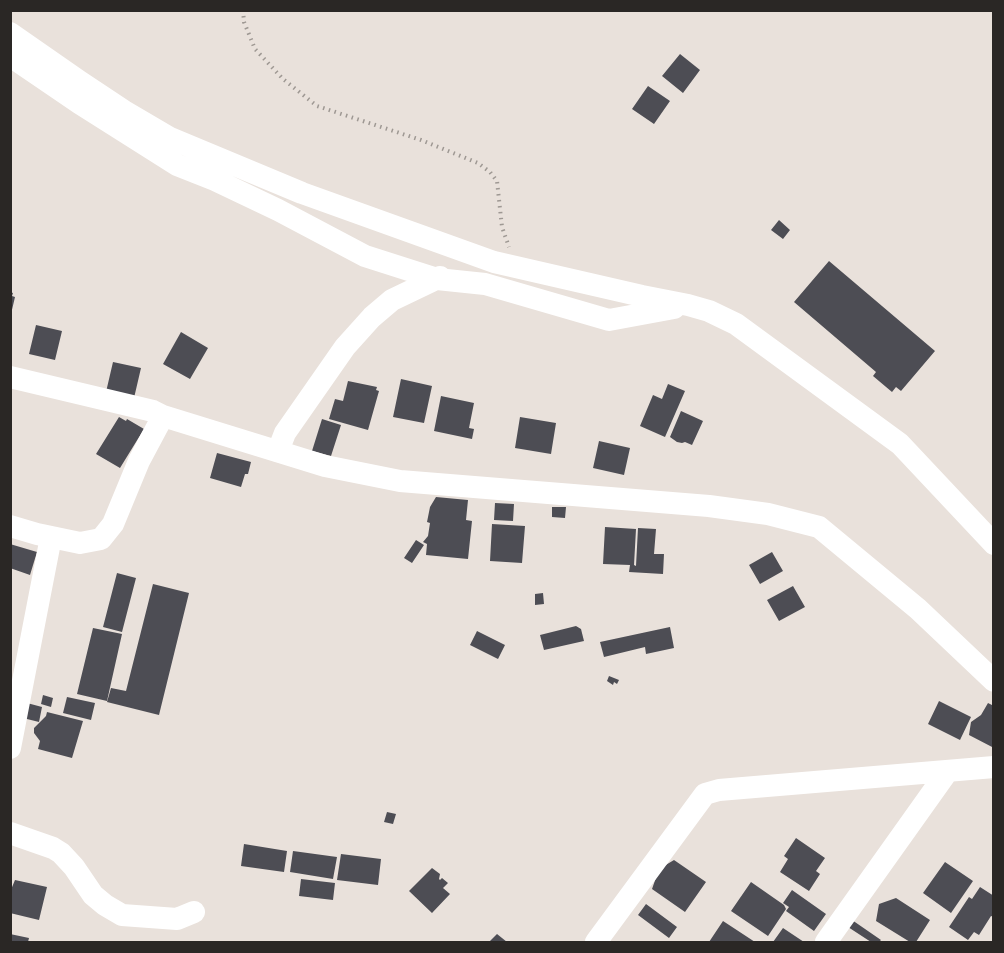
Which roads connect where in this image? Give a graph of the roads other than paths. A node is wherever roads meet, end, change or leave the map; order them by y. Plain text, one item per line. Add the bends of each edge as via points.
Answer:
1 (10, 33) edge
2 (10, 56) edge
3 (454, 250) junction
4 (524, 269) junction
5 (436, 279) junction
6 (530, 297) junction
7 (691, 306) junction
8 (10, 377) edge
9 (163, 416) junction
10 (278, 451) junction
11 (10, 526) edge
12 (51, 537) junction
13 (993, 544) edge
14 (993, 681) edge
15 (10, 748) edge
16 (993, 767) edge
17 (947, 772) junction
18 (10, 833) edge
19 (194, 912) dead end
20 (596, 942) edge
21 (826, 942) edge

1 - 3 street via 170,138
2 - 5 street via 177,165 278,210 365,256
3 - 4 street
3 - 5 street via 444,275
4 - 6 street
4 - 7 street
5 - 6 street via 485,284
5 - 10 street via 392,300 372,317 345,347 285,433
6 - 7 street via 609,320
7 - 13 street via 736,324 900,444
8 - 9 street
9 - 10 street
9 - 12 street via 113,524 101,539 80,543
10 - 14 street via 326,466 400,481 709,506 768,514 819,527 918,609
11 - 12 street
12 - 15 street
16 - 17 street
17 - 20 street via 705,794
17 - 21 street
18 - 19 street via 61,853 93,895 122,915 177,919

